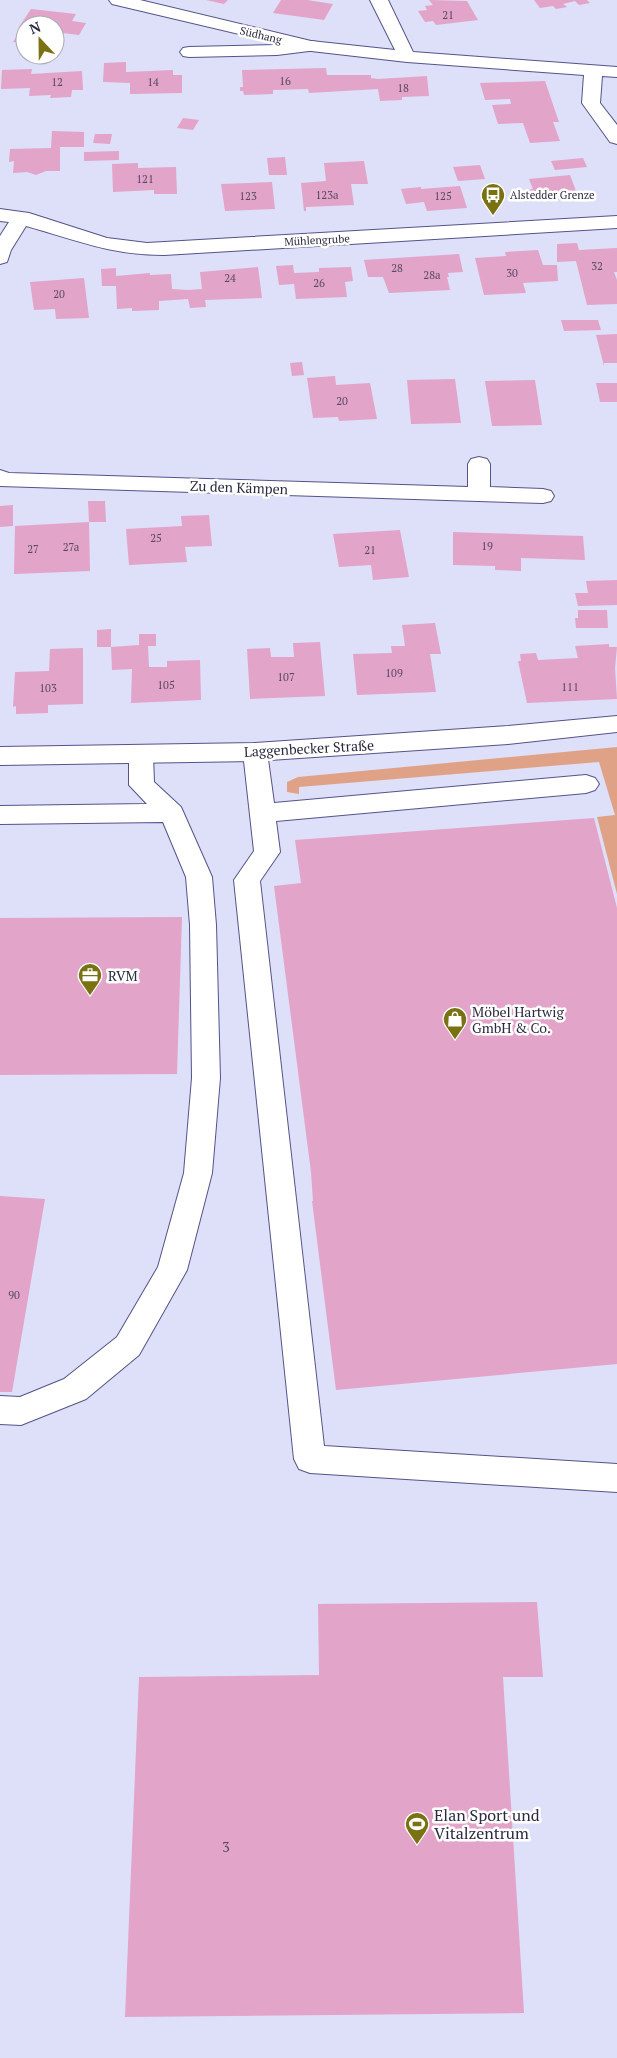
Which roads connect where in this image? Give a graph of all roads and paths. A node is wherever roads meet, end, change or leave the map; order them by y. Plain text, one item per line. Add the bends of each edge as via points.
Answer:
1 (118, 0) edge
2 (379, 0) edge
3 (311, 46) junction
4 (189, 52) dead end
5 (407, 57) junction
6 (593, 69) junction
7 (617, 72) edge
8 (617, 138) edge
9 (0, 216) edge
10 (22, 217) junction
11 (617, 222) edge
12 (0, 258) edge
13 (479, 464) dead end
14 (0, 477) edge
15 (479, 494) junction
16 (543, 496) dead end
17 (617, 724) edge
18 (255, 752) junction
19 (141, 755) junction
20 (0, 756) edge
21 (586, 784) dead end
22 (172, 813) junction
23 (261, 813) junction
24 (0, 815) edge
25 (0, 1410) edge
26 (617, 1478) edge

1 - 3 street, Südhang
2 - 5 street
3 - 4 street
3 - 5 street, Südhang
5 - 6 street, Südhang
6 - 7 street, Südhang
6 - 8 street via 591,103
9 - 10 street, Mühlengrube
10 - 11 street, Mühlengrube via 98,242 132,249
10 - 12 street via 1,250
13 - 15 street
14 - 15 street, Zu den Kämpen via 4,480
15 - 16 street, Zu den Kämpen
17 - 18 street, Laggenbecker Straße
18 - 19 street, Laggenbecker Straße
18 - 23 street
19 - 20 street, Laggenbecker Straße
19 - 22 street via 142,785
21 - 23 street
22 - 24 street
22 - 25 street via 199,877 206,1078 198,1172 172,1270 128,1346 75,1390 21,1411
23 - 26 street via 267,852 248,880 310,1458

